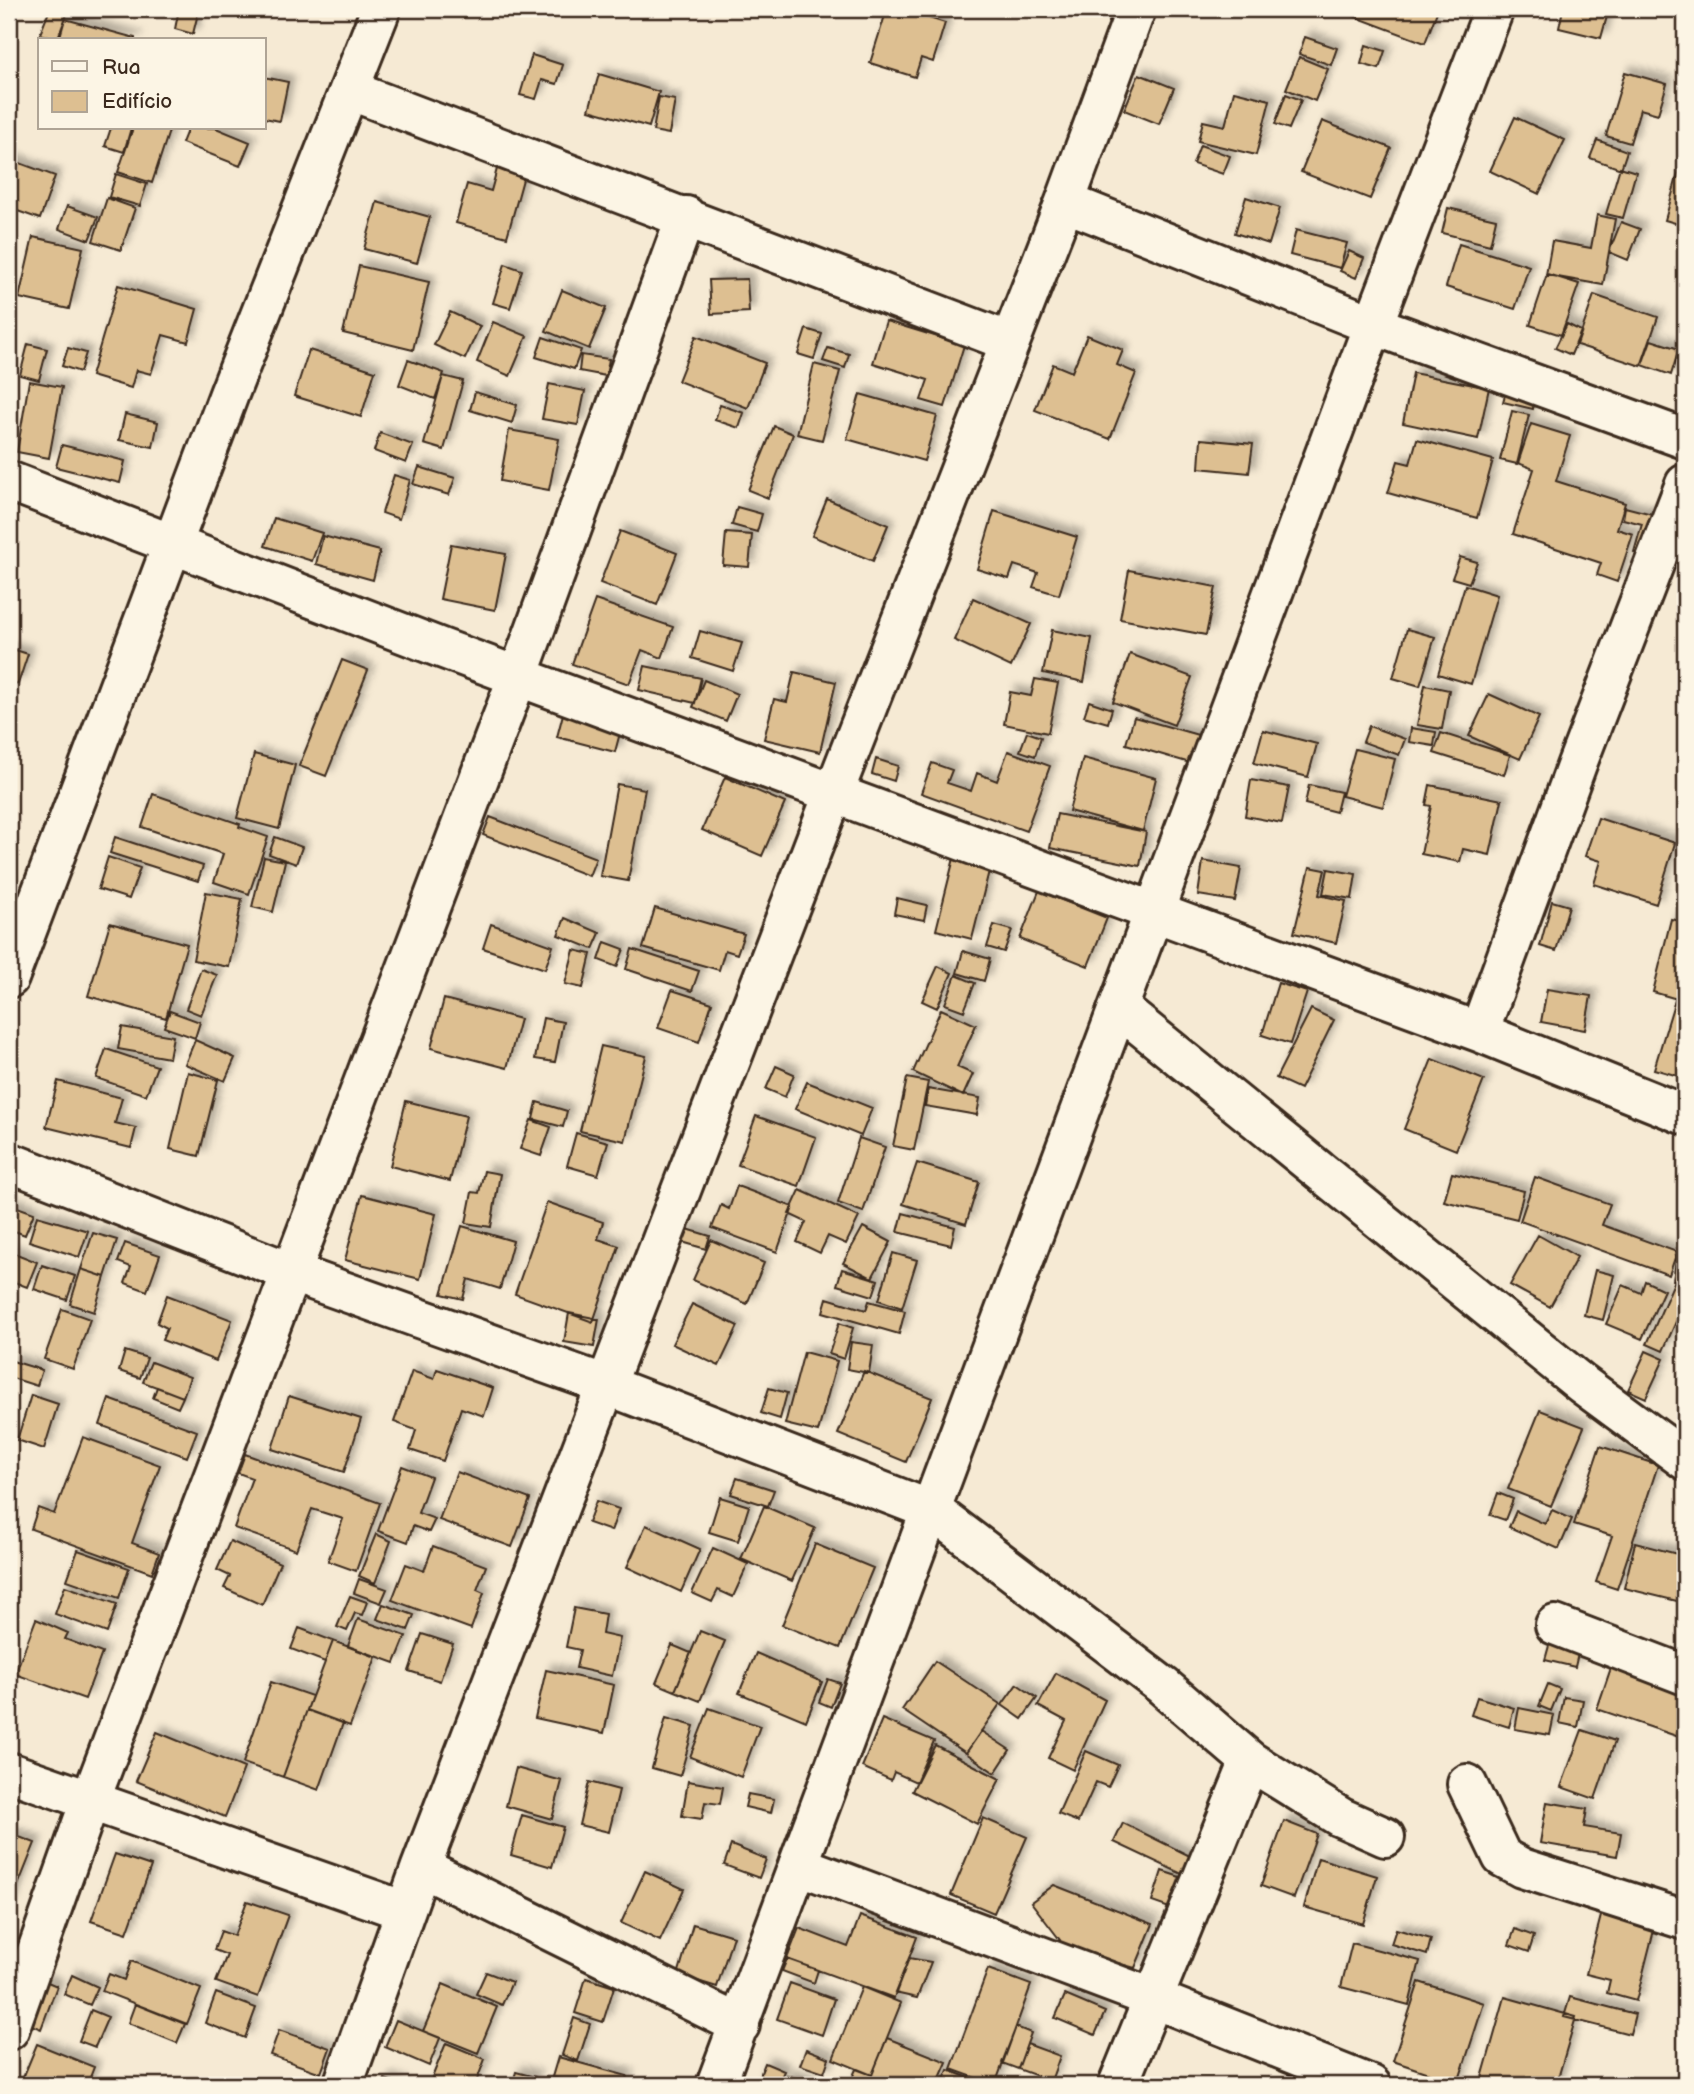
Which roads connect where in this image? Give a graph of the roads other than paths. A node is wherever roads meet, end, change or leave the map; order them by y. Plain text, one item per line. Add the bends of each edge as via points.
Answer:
1 (381, 9) edge
2 (1136, 9) edge
3 (1494, 9) edge
4 (349, 90) junction
5 (1065, 202) junction
6 (686, 216) junction
7 (1373, 326) junction
8 (1010, 342) junction
9 (1685, 439) edge
10 (9, 481) edge
11 (1685, 484) edge
12 (174, 542) junction
13 (518, 676) junction
14 (834, 792) junction
15 (1156, 912) junction
16 (9, 978) edge
17 (1119, 1008) junction
18 (1479, 1032) junction
19 (1685, 1115) edge
20 (9, 1162) edge
21 (290, 1272) junction
22 (608, 1386) junction
23 (1685, 1460) edge
24 (933, 1511) junction
25 (1555, 1625) dead end
26 (1685, 1675) edge
27 (1250, 1761) junction
28 (9, 1772) edge
29 (1467, 1784) dead end
30 (90, 1801) junction
31 (1385, 1837) dead end
32 (798, 1865) junction
33 (421, 1867) junction
34 (405, 1912) junction
35 (1685, 1920) edge
36 (1155, 1999) junction
37 (740, 2025) junction
38 (9, 2030) edge
39 (342, 2085) edge
40 (716, 2085) edge
41 (1118, 2085) edge
42 (1371, 2085) edge

1 - 4 street
2 - 5 street
3 - 7 street
4 - 6 street
4 - 12 street
5 - 7 street
5 - 8 street
6 - 8 street
6 - 13 street
7 - 9 street
7 - 15 street
8 - 14 street
10 - 12 street
11 - 18 street
12 - 13 street
12 - 16 street
13 - 14 street
13 - 21 street
14 - 15 street
14 - 22 street
15 - 17 street
15 - 18 street
17 - 23 street via 1582,1384
17 - 24 street
18 - 19 street
20 - 21 street
21 - 22 street
21 - 30 street
22 - 24 street
22 - 33 street
24 - 27 street via 1163,1686
24 - 32 street
25 - 26 street
27 - 31 street via 1340,1817
27 - 36 street
28 - 30 street
29 - 35 street via 1502,1857 1522,1868
30 - 34 street
30 - 38 street
32 - 36 street
32 - 37 street
33 - 34 street
33 - 37 street
34 - 39 street
36 - 41 street
36 - 42 street
37 - 40 street

